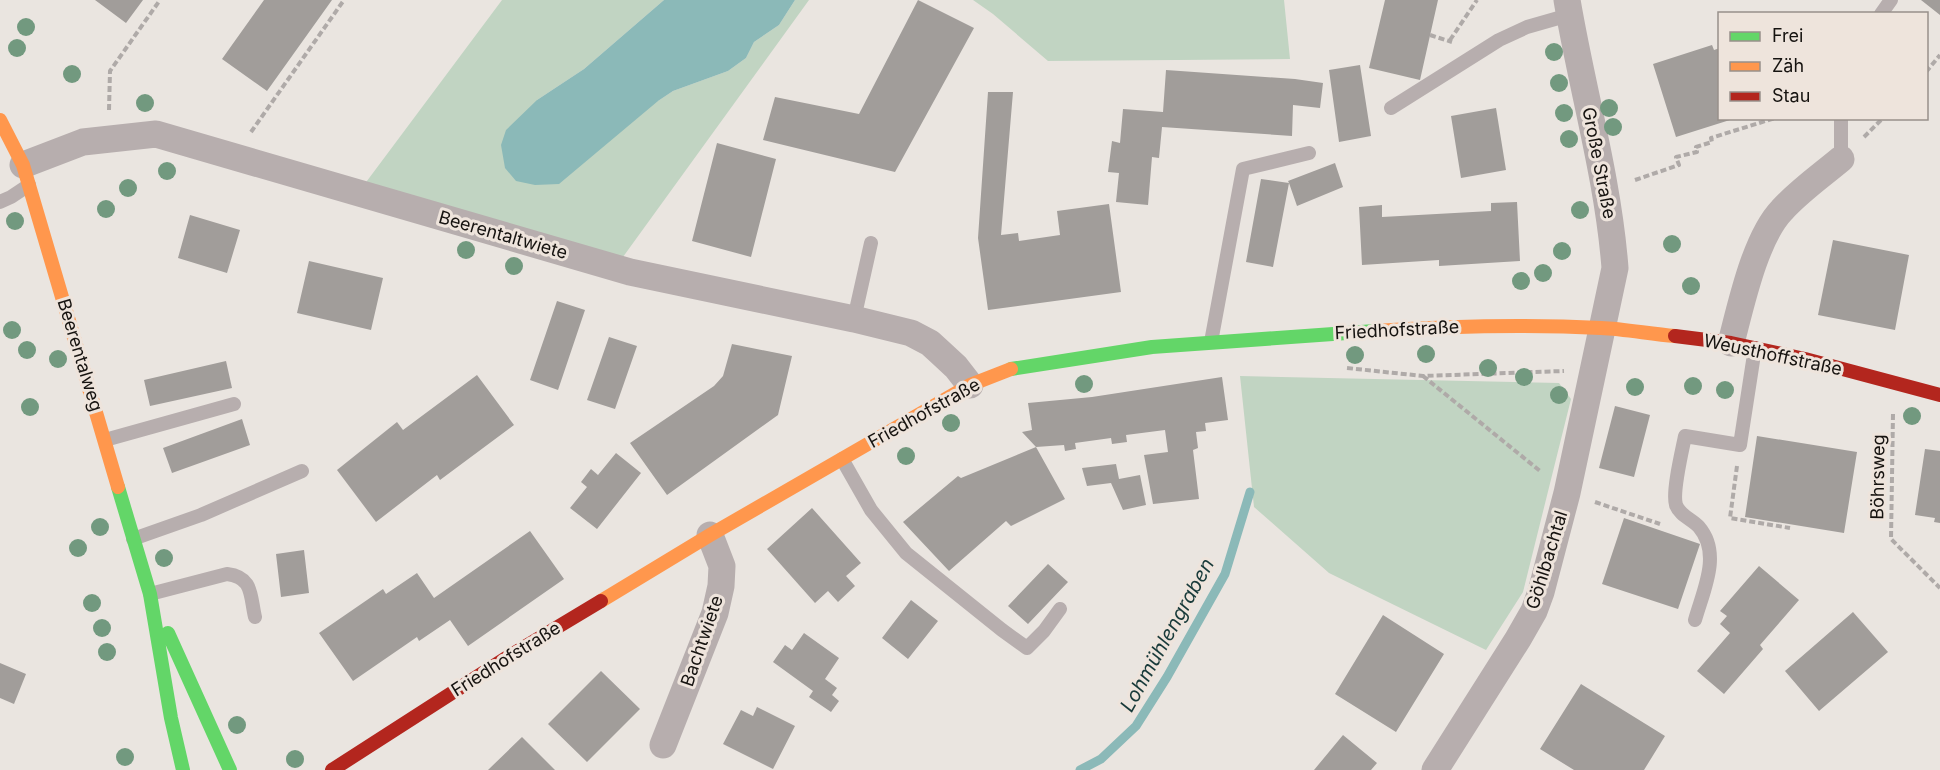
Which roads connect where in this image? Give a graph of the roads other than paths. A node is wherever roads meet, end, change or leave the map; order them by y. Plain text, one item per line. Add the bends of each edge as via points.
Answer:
1 (1568, 7) edge
2 (1391, 108) dead end
3 (0, 120) edge
4 (1841, 120) edge
5 (1309, 153) dead end
6 (1841, 159) joint
7 (26, 175) junction
8 (0, 201) edge
9 (871, 243) dead end
10 (857, 320) junction
11 (1603, 328) junction
12 (1211, 342) junction
13 (1743, 345) junction
14 (970, 385) junction
15 (1940, 395) edge
16 (234, 404) dead end
17 (105, 440) junction
18 (842, 459) junction
19 (302, 471) dead end
20 (710, 535) junction
21 (133, 540) junction
22 (150, 594) junction
23 (1060, 609) dead end
24 (255, 617) dead end
25 (1695, 620) dead end
26 (663, 745) dead end
27 (183, 770) edge
28 (230, 770) edge
29 (332, 770) edge
30 (1435, 770) edge

1 - 2 lane via 1499,40
1 - 11 street, Große Straße via 1612,237 1615,268
3 - 7 street, Beerentalweg
4 - 6 lane
5 - 12 lane via 1243,169
6 - 13 street via 1780,211 1764,239 1750,272
7 - 8 lane via 11,197
7 - 10 street, Beerentaltwiete via 83,141 156,134 630,272
7 - 17 street, Beerentalweg
9 - 10 lane
10 - 14 street, Beerentaltwiete via 911,333 930,343
11 - 12 street, Friedhofstraße via 1449,326
11 - 13 street, Weusthoffstraße
11 - 30 street, Göhlbachtal via 1567,493 1534,611
12 - 14 street, Friedhofstraße via 1015,367
13 - 15 street, Weusthoffstraße
13 - 25 lane via 1740,445 1685,436 1674,497 1680,513 1698,525 1709,540 1711,562
14 - 18 street, Friedhofstraße
16 - 17 lane
17 - 21 street, Beerentalweg
18 - 20 street, Friedhofstraße
18 - 23 lane via 871,510 906,553 1027,648
19 - 21 lane
20 - 26 street, Bachtwiete via 722,566 717,604
20 - 29 street, Friedhofstraße via 510,655
21 - 22 street, Beerentalweg
22 - 24 lane via 227,574 240,575 246,582
22 - 27 street, Beerentalweg
22 - 28 street, Beerentalweg

